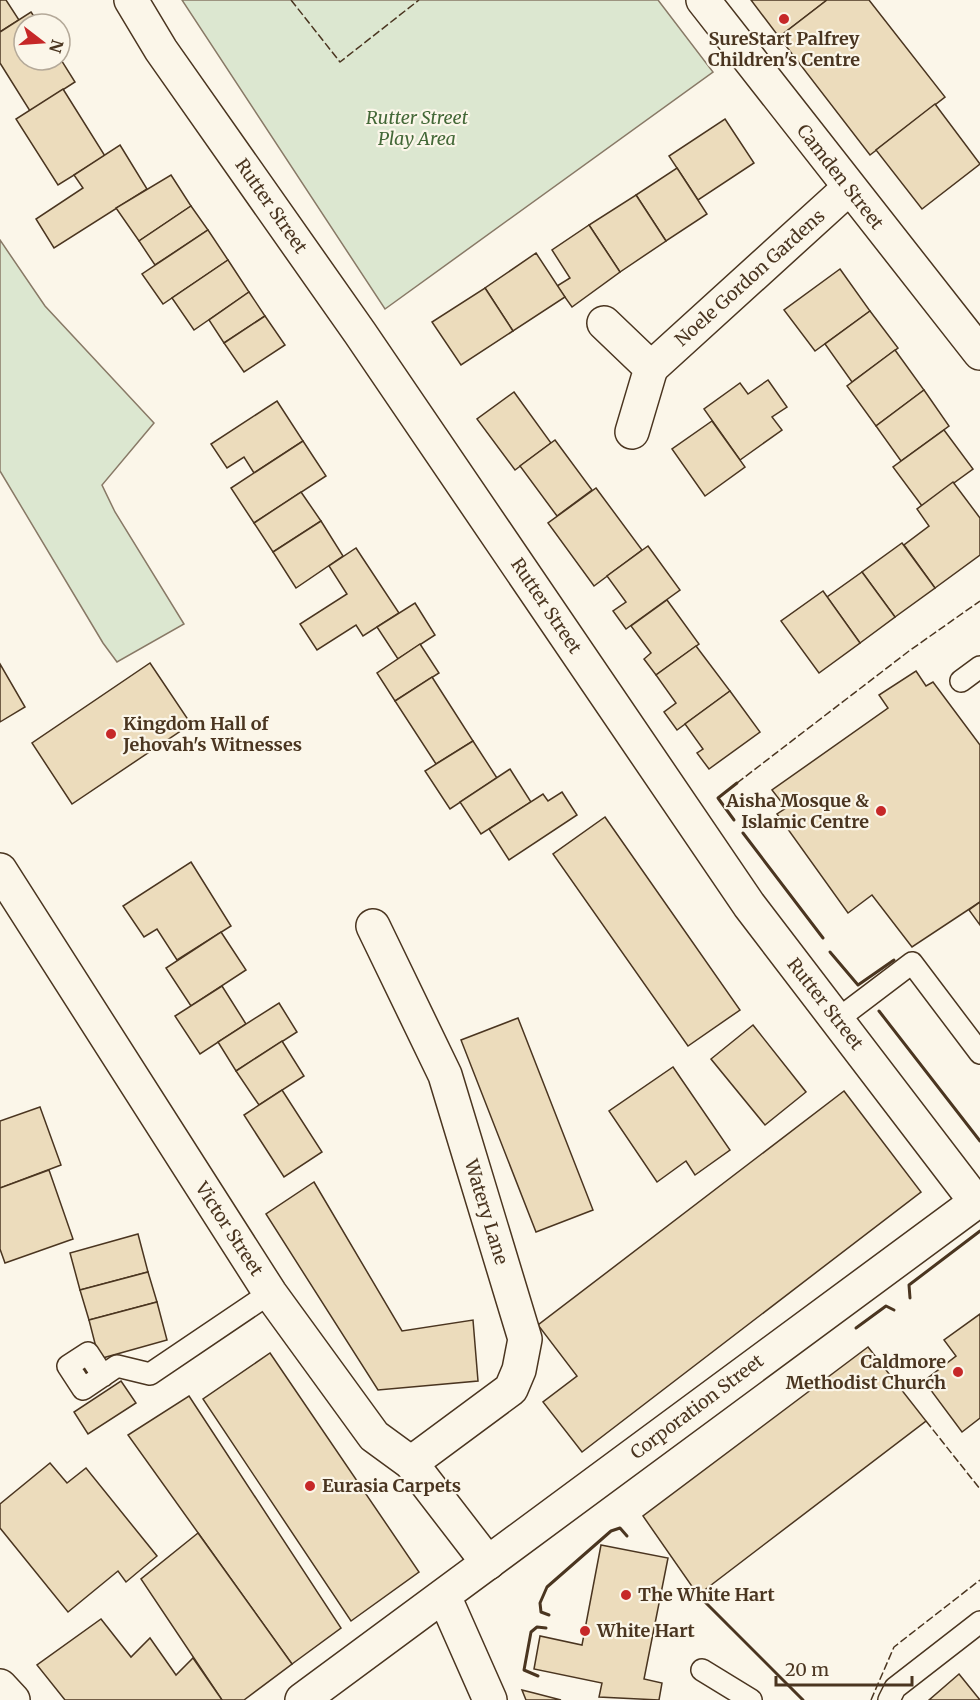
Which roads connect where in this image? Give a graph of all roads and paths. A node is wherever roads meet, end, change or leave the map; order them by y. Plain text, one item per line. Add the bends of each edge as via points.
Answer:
1 (131, 0) edge
2 (703, 0) edge
3 (849, 188) junction
4 (604, 323) dead end
5 (980, 353) edge
6 (651, 368) junction
7 (632, 432) dead end
8 (980, 667) edge
9 (961, 681) dead end
10 (0, 870) edge
11 (373, 926) dead end
12 (838, 1019) junction
13 (980, 1053) edge
14 (978, 1200) edge
15 (270, 1293) junction
16 (103, 1376) dead end
17 (411, 1463) junction
18 (488, 1563) junction
19 (444, 1596) junction
20 (980, 1622) edge
21 (702, 1670) dead end
22 (0, 1686) edge
23 (13, 1700) edge
24 (303, 1700) edge
25 (490, 1700) edge
26 (751, 1700) edge
27 (889, 1700) edge

1 - 12 street, Rutter Street via 161,50 360,333 749,905
2 - 3 street, Camden Street
3 - 5 street, Camden Street
3 - 6 street, Noele Gordon Gardens
4 - 6 street
6 - 7 street
8 - 9 lane
10 - 15 street, Victor Street
11 - 17 street, Watery Lane via 445,1075 525,1339 511,1389
12 - 13 lane via 912,963
12 - 14 street, Rutter Street
14 - 18 street, Corporation Street
15 - 16 lane via 150,1374 117,1366
15 - 17 street, Victor Street via 374,1436
17 - 18 street, Victor Street
18 - 19 street, Corporation Street
19 - 24 street, Corporation Street
19 - 25 street
20 - 27 lane via 895,1688
21 - 26 lane
22 - 23 street

